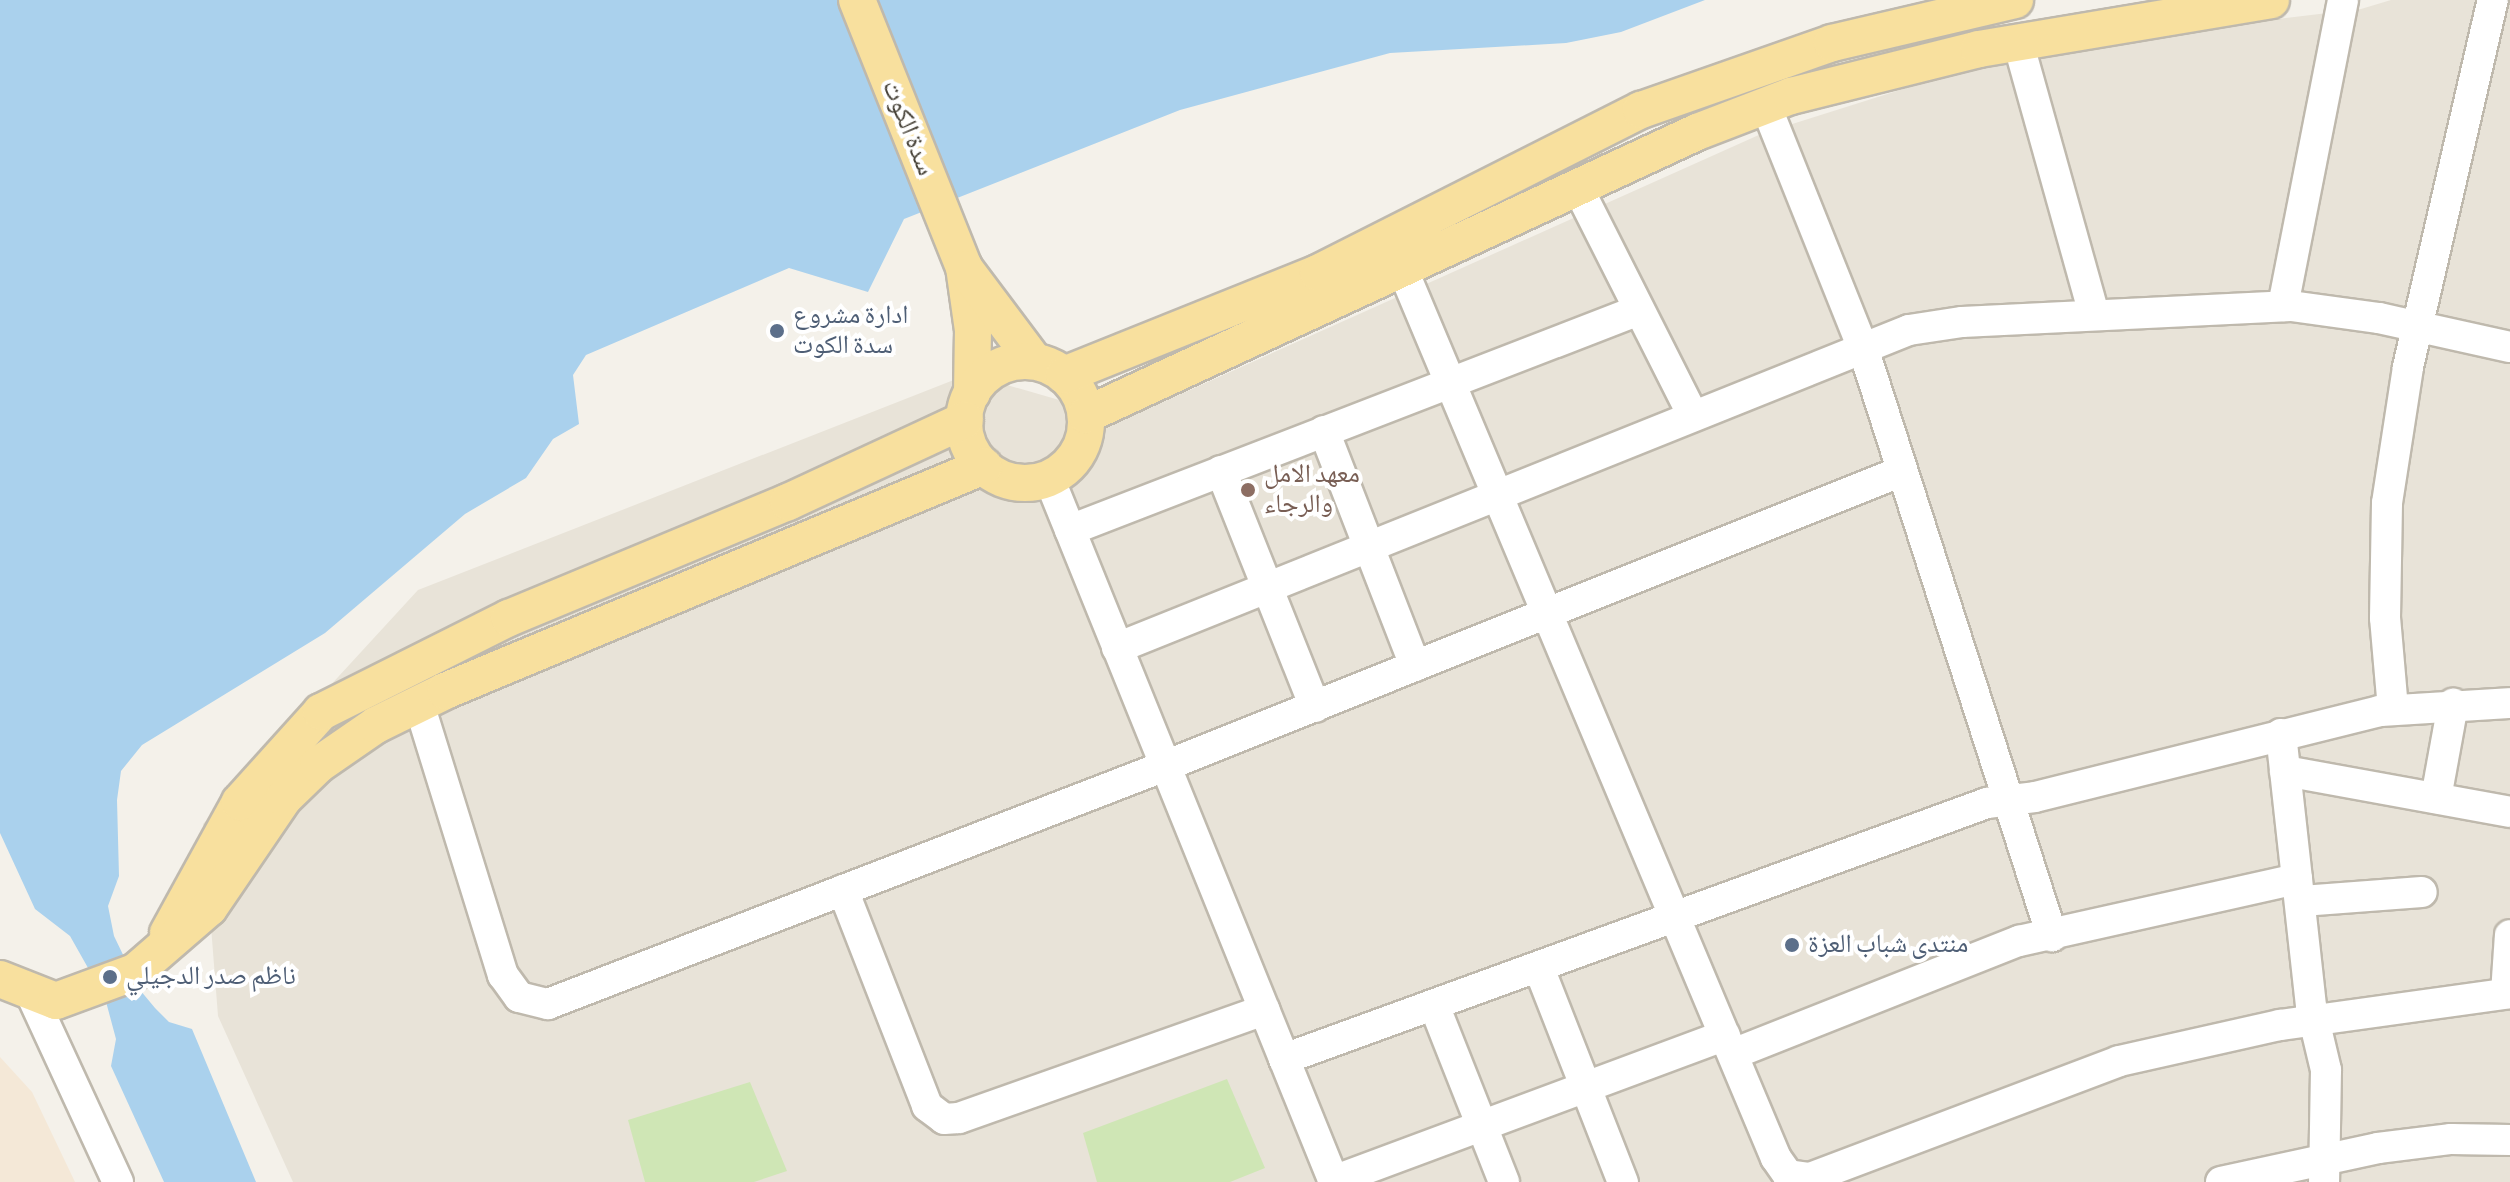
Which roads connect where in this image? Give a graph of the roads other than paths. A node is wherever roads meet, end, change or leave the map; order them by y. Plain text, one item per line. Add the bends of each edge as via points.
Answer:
1 (857, 0) edge
2 (2015, 0) edge
3 (2271, 0) edge
4 (2343, 0) edge
5 (2493, 0) edge
6 (2018, 42) junction
7 (1766, 106) junction
8 (1492, 187) junction
9 (1579, 190) junction
10 (1509, 219) junction
11 (962, 262) junction
12 (1402, 268) junction
13 (2283, 306) junction
14 (1639, 310) junction
15 (2094, 314) junction
16 (2417, 327) junction
17 (2510, 347) edge
18 (1863, 348) junction
19 (1049, 368) junction
20 (1450, 382) junction
21 (968, 406) junction
22 (1086, 415) junction
23 (1693, 416) junction
24 (1324, 431) junction
25 (984, 466) junction
26 (1221, 471) junction
27 (1902, 471) junction
28 (1049, 478) junction
29 (1497, 494) junction
30 (1070, 530) junction
31 (1368, 546) junction
32 (1266, 588) junction
33 (1547, 613) junction
34 (1117, 648) junction
35 (1415, 666) junction
36 (2510, 703) edge
37 (419, 704) junction
38 (2453, 704) junction
39 (1315, 707) junction
40 (2393, 709) junction
41 (2281, 734) junction
42 (1165, 766) junction
43 (2285, 771) junction
44 (2436, 798) junction
45 (2008, 800) junction
46 (2510, 812) edge
47 (843, 890) junction
48 (2299, 890) junction
49 (2422, 892) dead end
50 (1676, 919) junction
51 (2510, 935) edge
52 (2052, 936) junction
53 (146, 962) junction
54 (1539, 968) junction
55 (0, 979) edge
56 (2508, 993) edge
57 (32, 996) junction
58 (1434, 1005) junction
59 (1264, 1010) junction
60 (2315, 1020) junction
61 (1729, 1045) junction
62 (1284, 1059) junction
63 (1586, 1087) junction
64 (1482, 1126) junction
65 (2510, 1140) edge
66 (2324, 1170) edge
67 (1792, 1180) edge
68 (118, 1182) edge
69 (1334, 1182) edge
70 (1504, 1182) edge
71 (1623, 1182) edge
72 (2221, 1182) edge

1 - 11 main road, سدة الكوت
2 - 8 main road via 1832,43 1641,110
3 - 6 main road
4 - 13 street
5 - 16 street
6 - 7 main road via 1844,80
6 - 15 street
7 - 9 main road via 1697,132
7 - 18 street
8 - 10 main road
8 - 19 main road via 1318,273
9 - 10 main road
9 - 14 street
10 - 12 main road
11 - 19 main road
11 - 21 main road via 973,330
12 - 20 street
12 - 22 main road
13 - 15 street
13 - 16 street
14 - 20 street
14 - 23 street
15 - 18 street via 1932,325
16 - 17 street
16 - 40 street via 2387,503 2385,618
18 - 23 street
18 - 27 street
19 - 21 main road via 998,367
19 - 22 main road via 1075,386
20 - 24 street
20 - 29 street
21 - 25 main road via 973,453
21 - 53 main road via 788,502 509,618 321,712 240,802
22 - 28 main road via 1078,453
23 - 29 street
24 - 26 street
24 - 31 street
25 - 28 main road via 1014,482
25 - 37 main road
26 - 30 street
26 - 32 street
27 - 33 street
27 - 45 street
28 - 30 street
29 - 31 street
29 - 33 street
30 - 34 street
31 - 32 street
31 - 35 street
32 - 34 street
32 - 39 street
33 - 35 street
33 - 50 street
34 - 42 street
35 - 39 street
36 - 38 street
37 - 47 street via 503,975 529,1003 548,1004
37 - 53 main road via 318,765 284,798 209,908
38 - 40 street
38 - 44 street
39 - 42 street
40 - 41 street
41 - 43 street
41 - 45 street
42 - 47 street
42 - 59 street
43 - 44 street
43 - 48 street
44 - 46 street
45 - 50 street via 1967,809
45 - 52 street
47 - 59 street via 927,1106 944,1119
48 - 49 street
48 - 52 street
48 - 60 street
50 - 54 street
50 - 61 street
51 - 56 street
52 - 61 street via 2019,941
53 - 57 main road via 77,997 56,1001
54 - 58 street
54 - 63 street
55 - 57 main road
56 - 60 street
57 - 68 street
58 - 62 street
58 - 64 street
59 - 62 street
60 - 66 street via 2326,1070
60 - 67 street via 2119,1061 1810,1178
61 - 63 street
61 - 67 street via 1776,1158
62 - 69 street
63 - 64 street
63 - 71 street
64 - 69 street
64 - 70 street
65 - 66 street via 2451,1139
66 - 72 street

